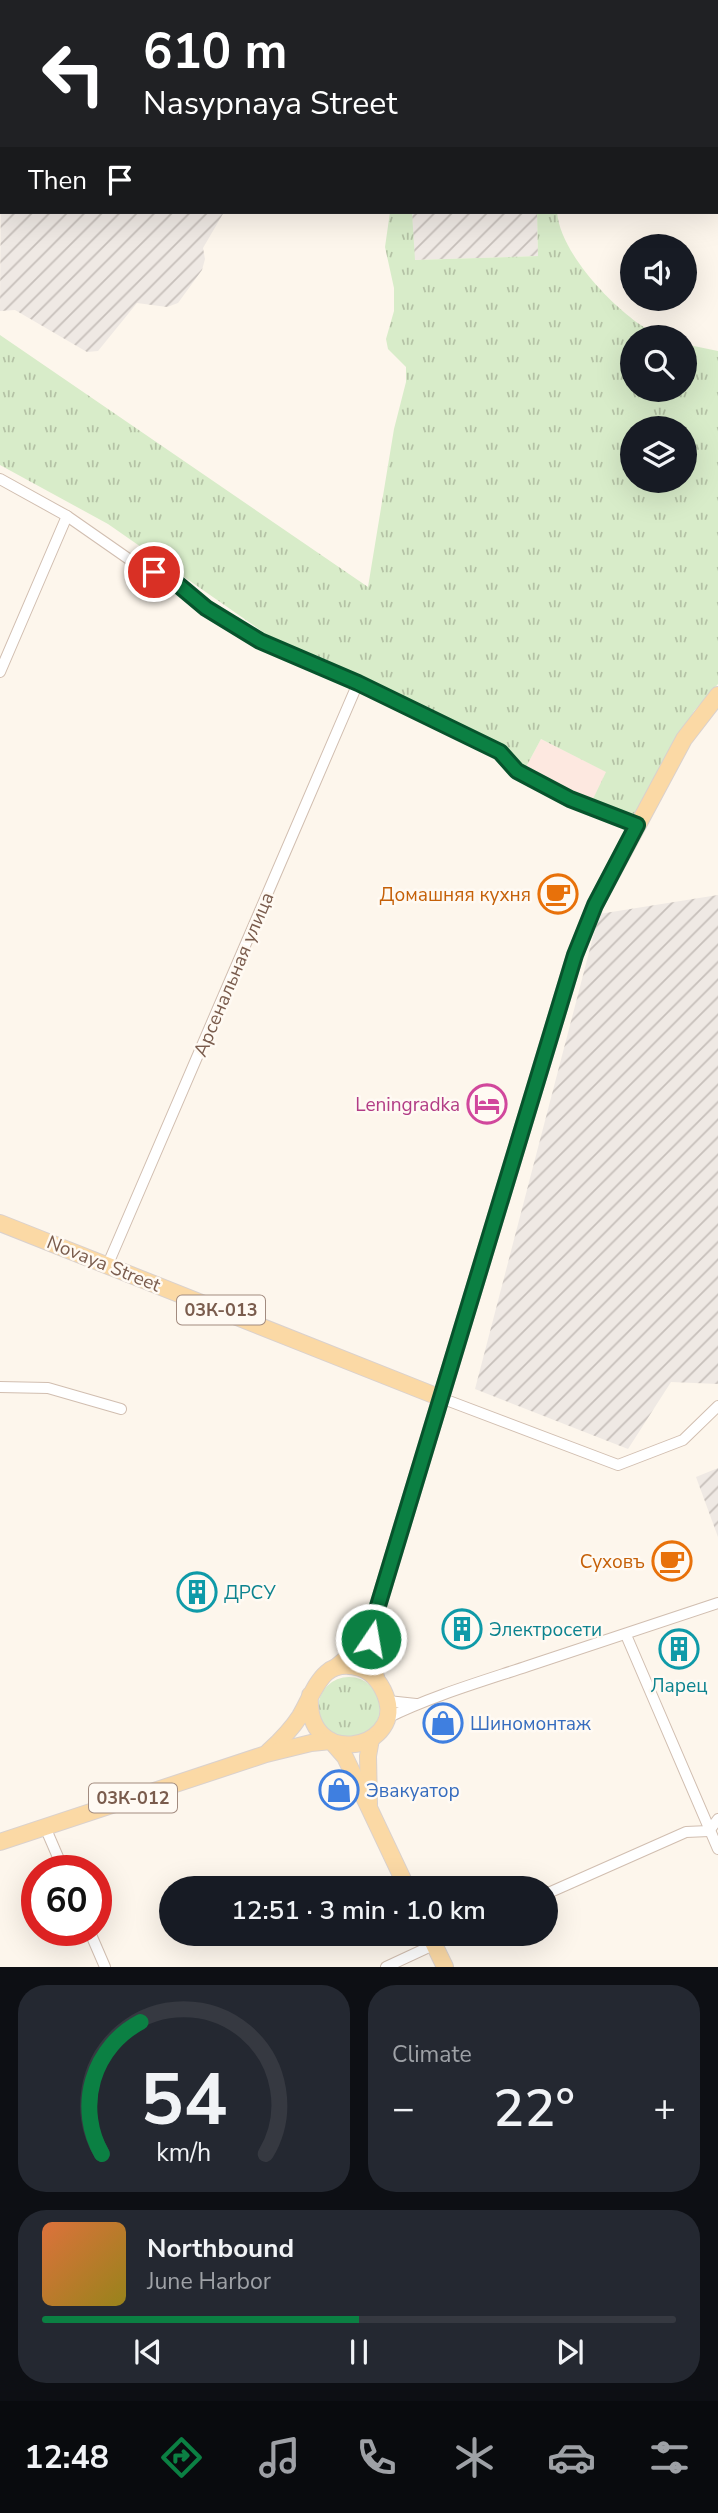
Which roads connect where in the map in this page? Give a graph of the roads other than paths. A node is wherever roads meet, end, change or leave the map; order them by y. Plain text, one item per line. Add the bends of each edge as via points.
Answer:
1 (0, 479) edge
2 (67, 516) junction
3 (0, 672) edge
4 (358, 683) junction
5 (718, 695) edge
6 (637, 825) junction
7 (0, 1223) edge
8 (108, 1265) junction
9 (0, 1387) edge
10 (442, 1398) junction
11 (718, 1406) edge
12 (121, 1409) dead end
13 (718, 1603) edge
14 (374, 1619) junction
15 (626, 1635) junction
16 (336, 1667) junction
17 (376, 1677) junction
18 (310, 1695) junction
19 (388, 1701) junction
20 (416, 1704) junction
21 (387, 1718) junction
22 (371, 1738) junction
23 (331, 1741) junction
24 (266, 1754) junction
25 (370, 1814) junction
26 (718, 1819) edge
27 (45, 1827) junction
28 (709, 1830) junction
29 (0, 1842) edge
30 (718, 1849) edge
31 (57, 1855) edge
32 (401, 1876) edge
33 (558, 1889) edge
34 (96, 1946) edge
35 (420, 1946) edge
36 (435, 1946) edge
37 (105, 1967) edge
38 (386, 1967) edge
39 (445, 1967) edge

1 - 2 street
2 - 3 street
2 - 4 street via 260,641
4 - 6 street via 500,752 517,771 570,799
4 - 8 street, Арсенальная улица
5 - 6 main road via 684,739
6 - 10 main road via 575,955
7 - 8 main road, Novaya Street / 03К-013
8 - 10 main road, Novaya Street / 03К-013
9 - 12 street via 48,1388
10 - 11 street via 618,1465 683,1440
10 - 14 main road
13 - 15 street
14 - 16 main road via 350,1655
14 - 17 main road via 370,1655
15 - 20 street
15 - 28 street
16 - 17 main road via 363,1668
16 - 18 main road via 315,1684
17 - 19 main road
18 - 23 main road via 312,1720
18 - 24 main road via 287,1734
19 - 20 street
19 - 21 main road
20 - 21 street
21 - 22 main road
22 - 23 main road via 344,1746
22 - 25 main road
23 - 24 main road
23 - 25 main road via 345,1757
24 - 27 main road, 03К-012
25 - 32 main road
26 - 28 street
27 - 29 main road, 03К-012
27 - 31 street
28 - 30 street
28 - 33 street via 686,1832
34 - 37 street
35 - 38 street
36 - 39 main road

